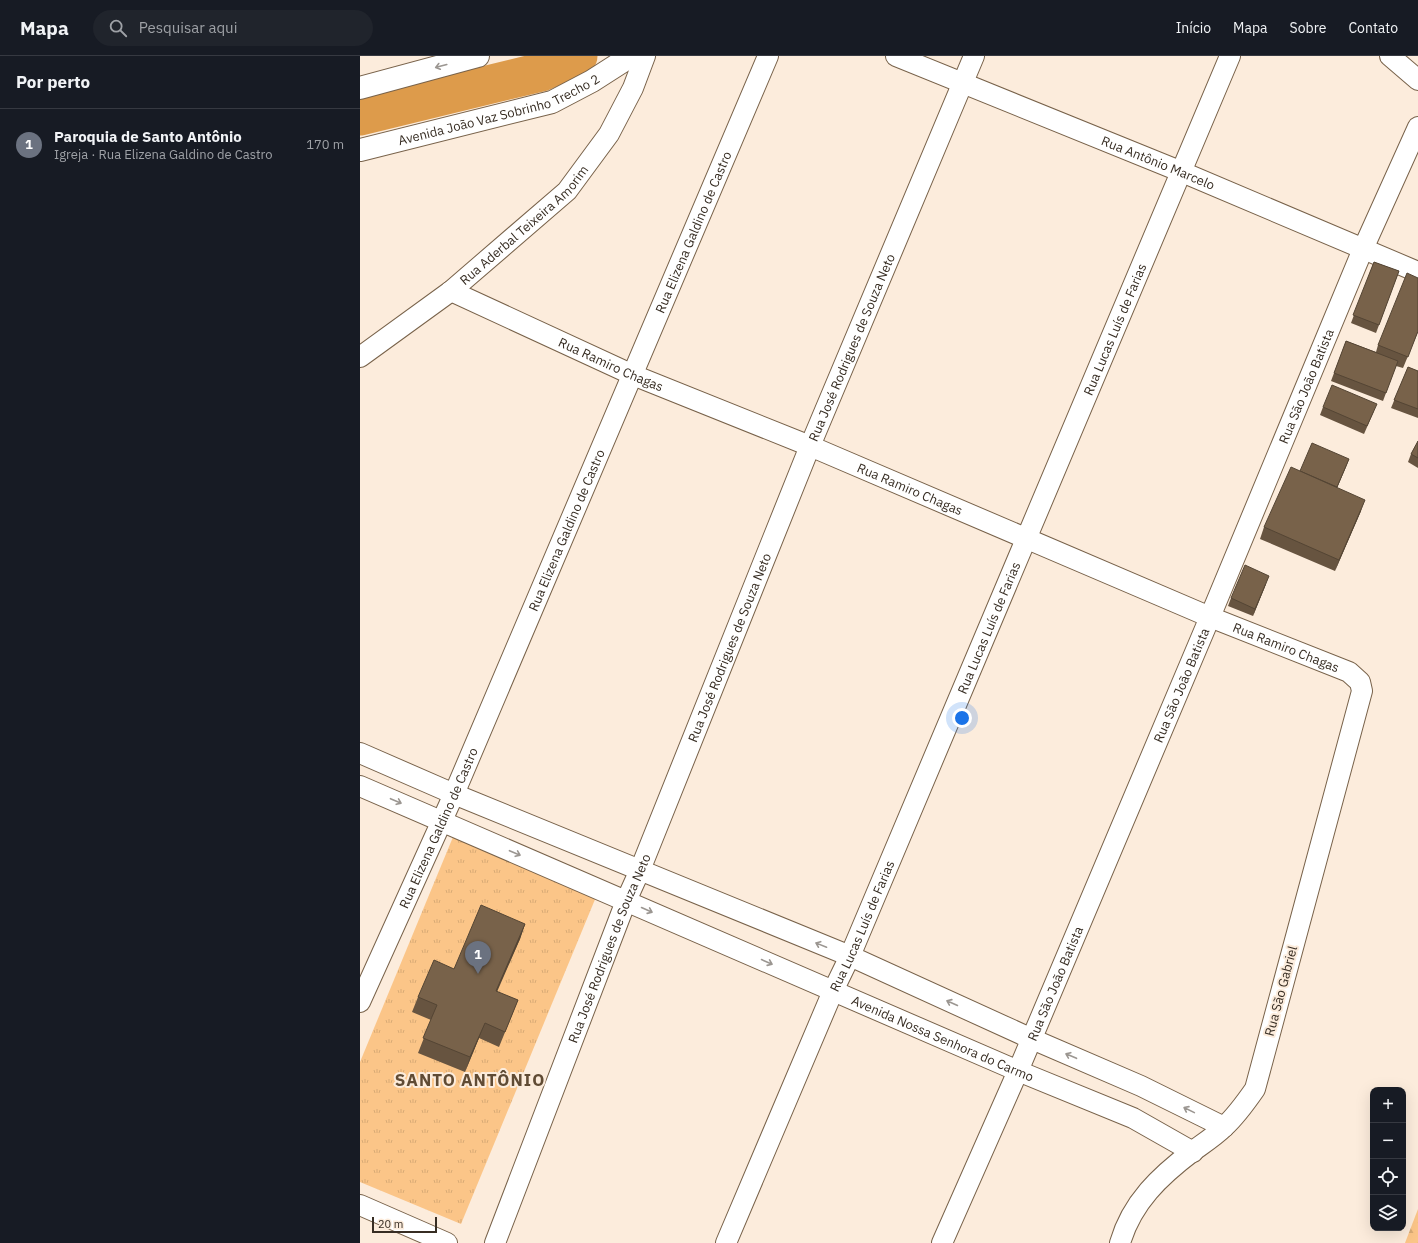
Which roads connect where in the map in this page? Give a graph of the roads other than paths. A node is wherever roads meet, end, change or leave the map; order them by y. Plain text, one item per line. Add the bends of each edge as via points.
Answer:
1 (478, 56) edge
2 (631, 56) edge
3 (645, 56) edge
4 (768, 56) edge
5 (896, 56) edge
6 (974, 56) edge
7 (1230, 56) edge
8 (1390, 56) edge
9 (1418, 80) edge
10 (962, 83) junction
11 (360, 88) edge
12 (1418, 127) edge
13 (360, 150) edge
14 (1182, 172) junction
15 (1363, 249) junction
16 (1418, 272) edge
17 (451, 291) junction
18 (360, 357) edge
19 (633, 375) junction
20 (810, 446) junction
21 (1026, 538) junction
22 (1210, 617) junction
23 (1362, 691) joint
24 (360, 753) edge
25 (360, 786) edge
26 (454, 794) junction
27 (442, 821) junction
28 (640, 870) junction
29 (626, 901) junction
30 (850, 956) junction
31 (833, 991) junction
32 (360, 1002) edge
33 (1032, 1039) junction
34 (1018, 1071) junction
35 (1224, 1127) junction
36 (1192, 1152) junction
37 (360, 1205) edge
38 (447, 1243) edge
39 (495, 1243) edge
40 (726, 1243) edge
41 (942, 1243) edge
42 (1120, 1243) edge

1 -> 11 street
2 - 13 street, Avenida João Vaz Sobrinho Trecho 2 via 552,102
3 - 17 street, Rua Aderbal Teixeira Amorim via 633,88 609,134 567,191
4 - 19 street, Rua Elizena Galdino de Castro
5 - 10 street, Rua Antônio Marcelo
6 - 10 street, Rua José Rodrigues de Souza Neto
7 - 14 street, Rua Lucas Luís de Farias
8 - 9 street
10 - 14 street, Rua Antônio Marcelo
10 - 20 street, Rua José Rodrigues de Souza Neto
12 - 15 street, Rua São João Batista
14 - 15 street, Rua Antônio Marcelo
14 - 21 street, Rua Lucas Luís de Farias
15 - 16 street, Rua Antônio Marcelo
15 - 22 street, Rua São João Batista
17 - 18 street, Rua Aderbal Teixeira Amorim
17 - 19 street, Rua Ramiro Chagas
19 - 20 street, Rua Ramiro Chagas
19 - 26 street, Rua Elizena Galdino de Castro
20 - 21 street, Rua Ramiro Chagas
20 - 28 street, Rua José Rodrigues de Souza Neto
21 - 22 street, Rua Ramiro Chagas
21 - 30 street, Rua Lucas Luís de Farias
22 - 23 street, Rua Ramiro Chagas via 1348,672 1360,682
22 - 33 street, Rua São João Batista
23 - 35 street, Rua São Gabriel via 1255,1089
24 - 26 street
25 -> 27 street, Avenida Nossa Senhora do Carmo
26 - 27 street, Rua Elizena Galdino de Castro
26 - 28 street
27 -> 29 street, Avenida Nossa Senhora do Carmo
27 - 32 street, Rua Elizena Galdino de Castro
28 - 29 street, Rua José Rodrigues de Souza Neto
30 -> 28 street
29 -> 31 street, Avenida Nossa Senhora do Carmo
29 - 39 street, Rua José Rodrigues de Souza Neto
30 - 31 street, Rua Lucas Luís de Farias
33 -> 30 street
31 - 34 street, Avenida Nossa Senhora do Carmo
31 - 40 street, Rua Lucas Luís de Farias
33 - 34 street, Rua São João Batista
35 -> 33 street via 1141,1086
34 - 36 street, Avenida Nossa Senhora do Carmo via 1133,1118
34 - 41 street, Rua São João Batista
35 - 36 street, Rua São Gabriel
36 - 42 street, Rua São Gabriel via 1150,1188 1134,1209
37 - 38 street

